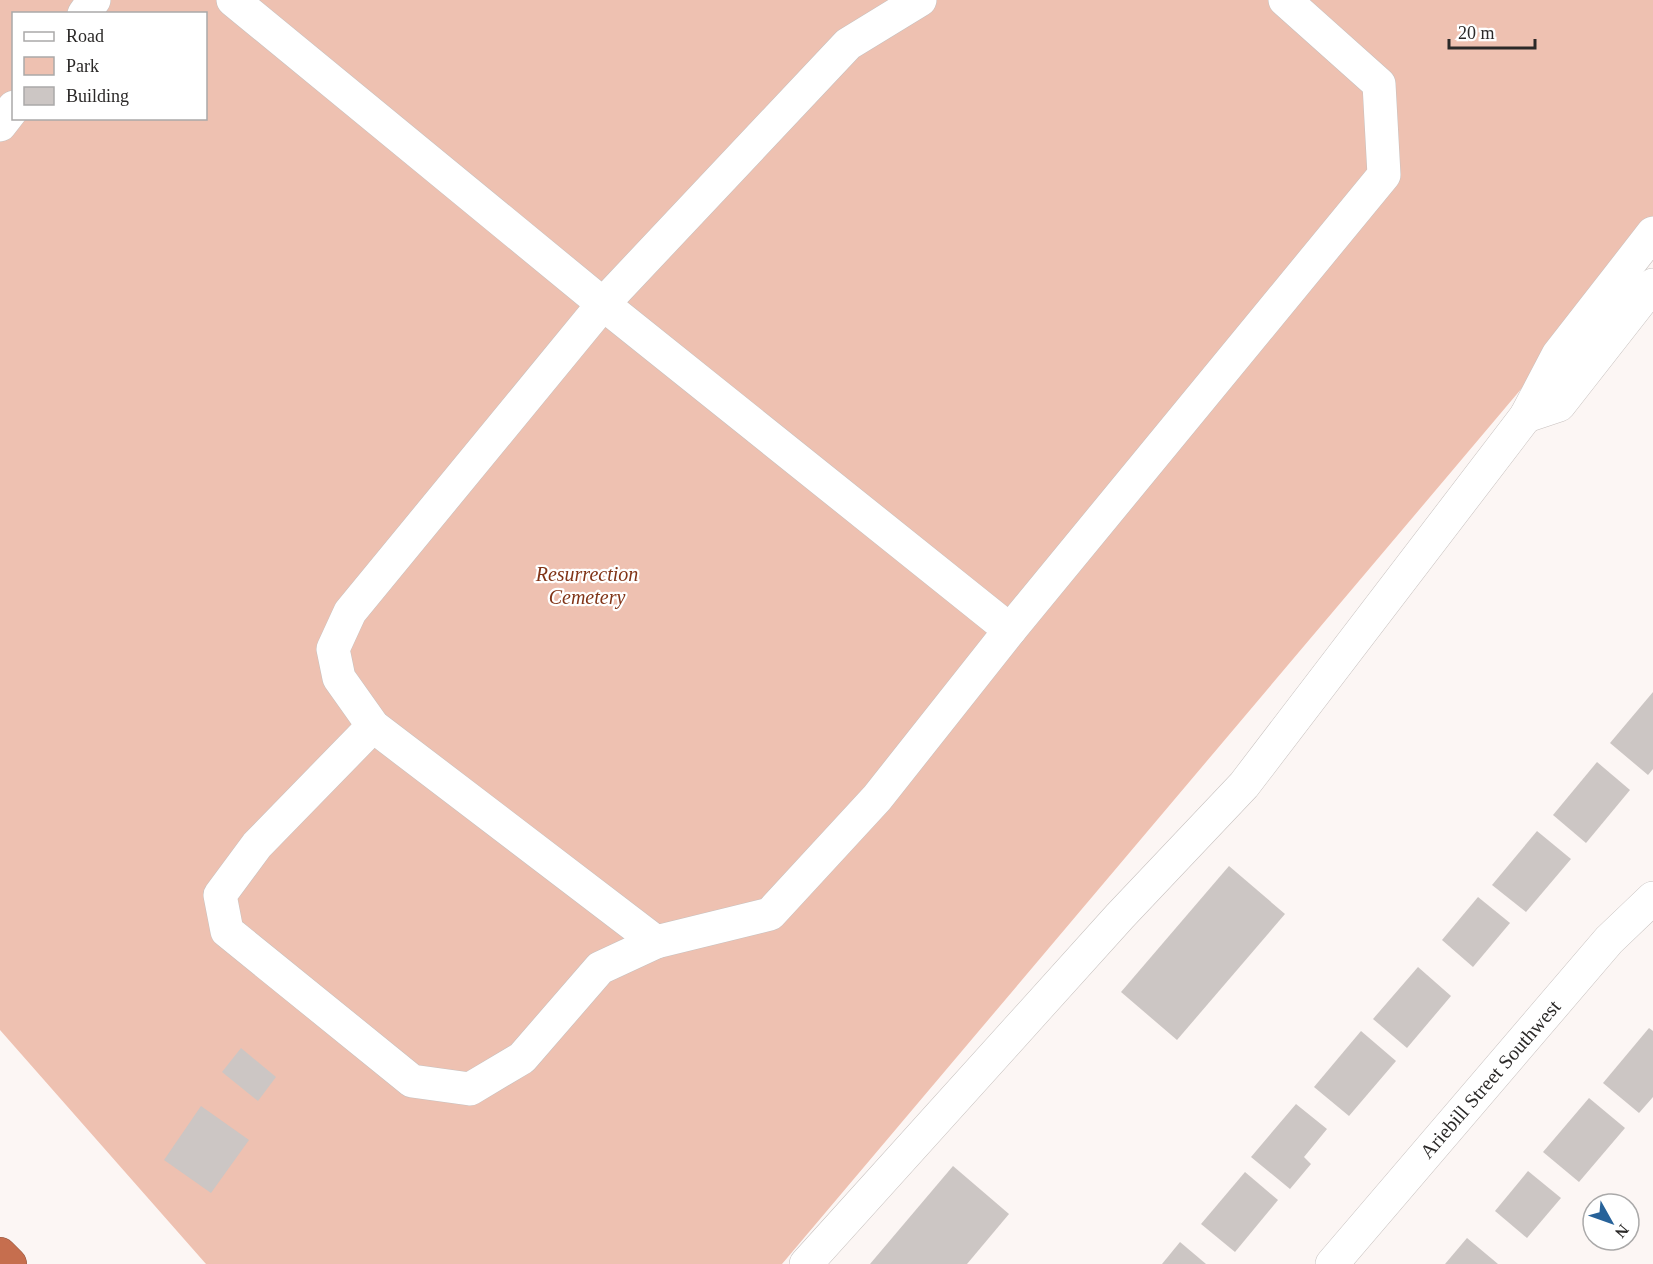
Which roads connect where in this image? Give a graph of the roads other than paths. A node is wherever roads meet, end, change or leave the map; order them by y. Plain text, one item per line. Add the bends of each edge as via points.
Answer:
1 (233, 0) edge
2 (920, 0) edge
3 (1286, 0) edge
4 (12, 110) edge
5 (0, 125) edge
6 (1653, 233) edge
7 (1653, 285) edge
8 (603, 304) junction
9 (1526, 416) junction
10 (1010, 630) junction
11 (373, 726) junction
12 (1653, 898) edge
13 (656, 942) junction
14 (0, 1254) edge
15 (10, 1264) edge
16 (806, 1264) edge
17 (1332, 1264) edge

1 - 8 street
2 - 8 street via 848,44
3 - 10 street via 1379,84 1384,175
4 - 5 street
6 - 9 street via 1558,355
7 - 9 street via 1559,405
8 - 10 street
8 - 11 street via 350,612 333,648 339,678
9 - 16 street via 1244,785 1096,942
10 - 13 street via 877,798 770,914
11 - 13 street
11 - 13 street via 257,845 220,895 226,931 412,1082 470,1089 522,1058 600,968
12 - 17 street, Ariebill Street Southwest via 1609,940
14 - 15 highway

